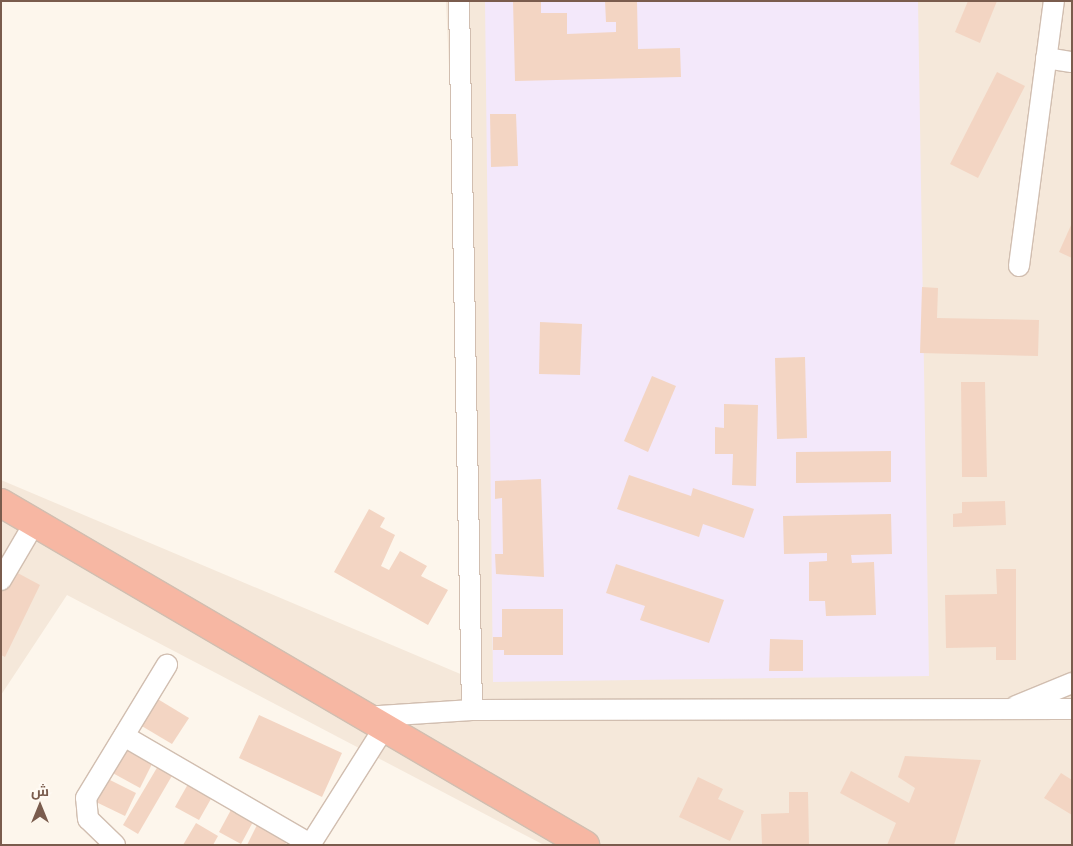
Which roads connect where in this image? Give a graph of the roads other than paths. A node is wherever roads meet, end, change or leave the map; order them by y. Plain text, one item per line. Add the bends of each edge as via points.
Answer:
1 (459, 1) edge
2 (1054, 1) edge
3 (1046, 58) junction
4 (1072, 62) edge
5 (1018, 266) dead end
6 (1, 503) edge
7 (35, 522) junction
8 (1, 580) edge
9 (167, 665) dead end
10 (1072, 683) edge
11 (1007, 709) junction
12 (1072, 709) edge
13 (472, 710) junction
14 (374, 722) junction
15 (124, 736) junction
16 (310, 844) edge
17 (115, 845) edge
18 (585, 845) edge

1 - 13 street
2 - 3 street
3 - 4 street
3 - 5 street
6 - 7 highway
7 - 8 street
7 - 14 highway
9 - 15 street
10 - 11 street
11 - 12 street
11 - 13 street
13 - 14 street
14 - 16 street
14 - 18 highway
15 - 16 street
15 - 17 street via 86,798 88,819

